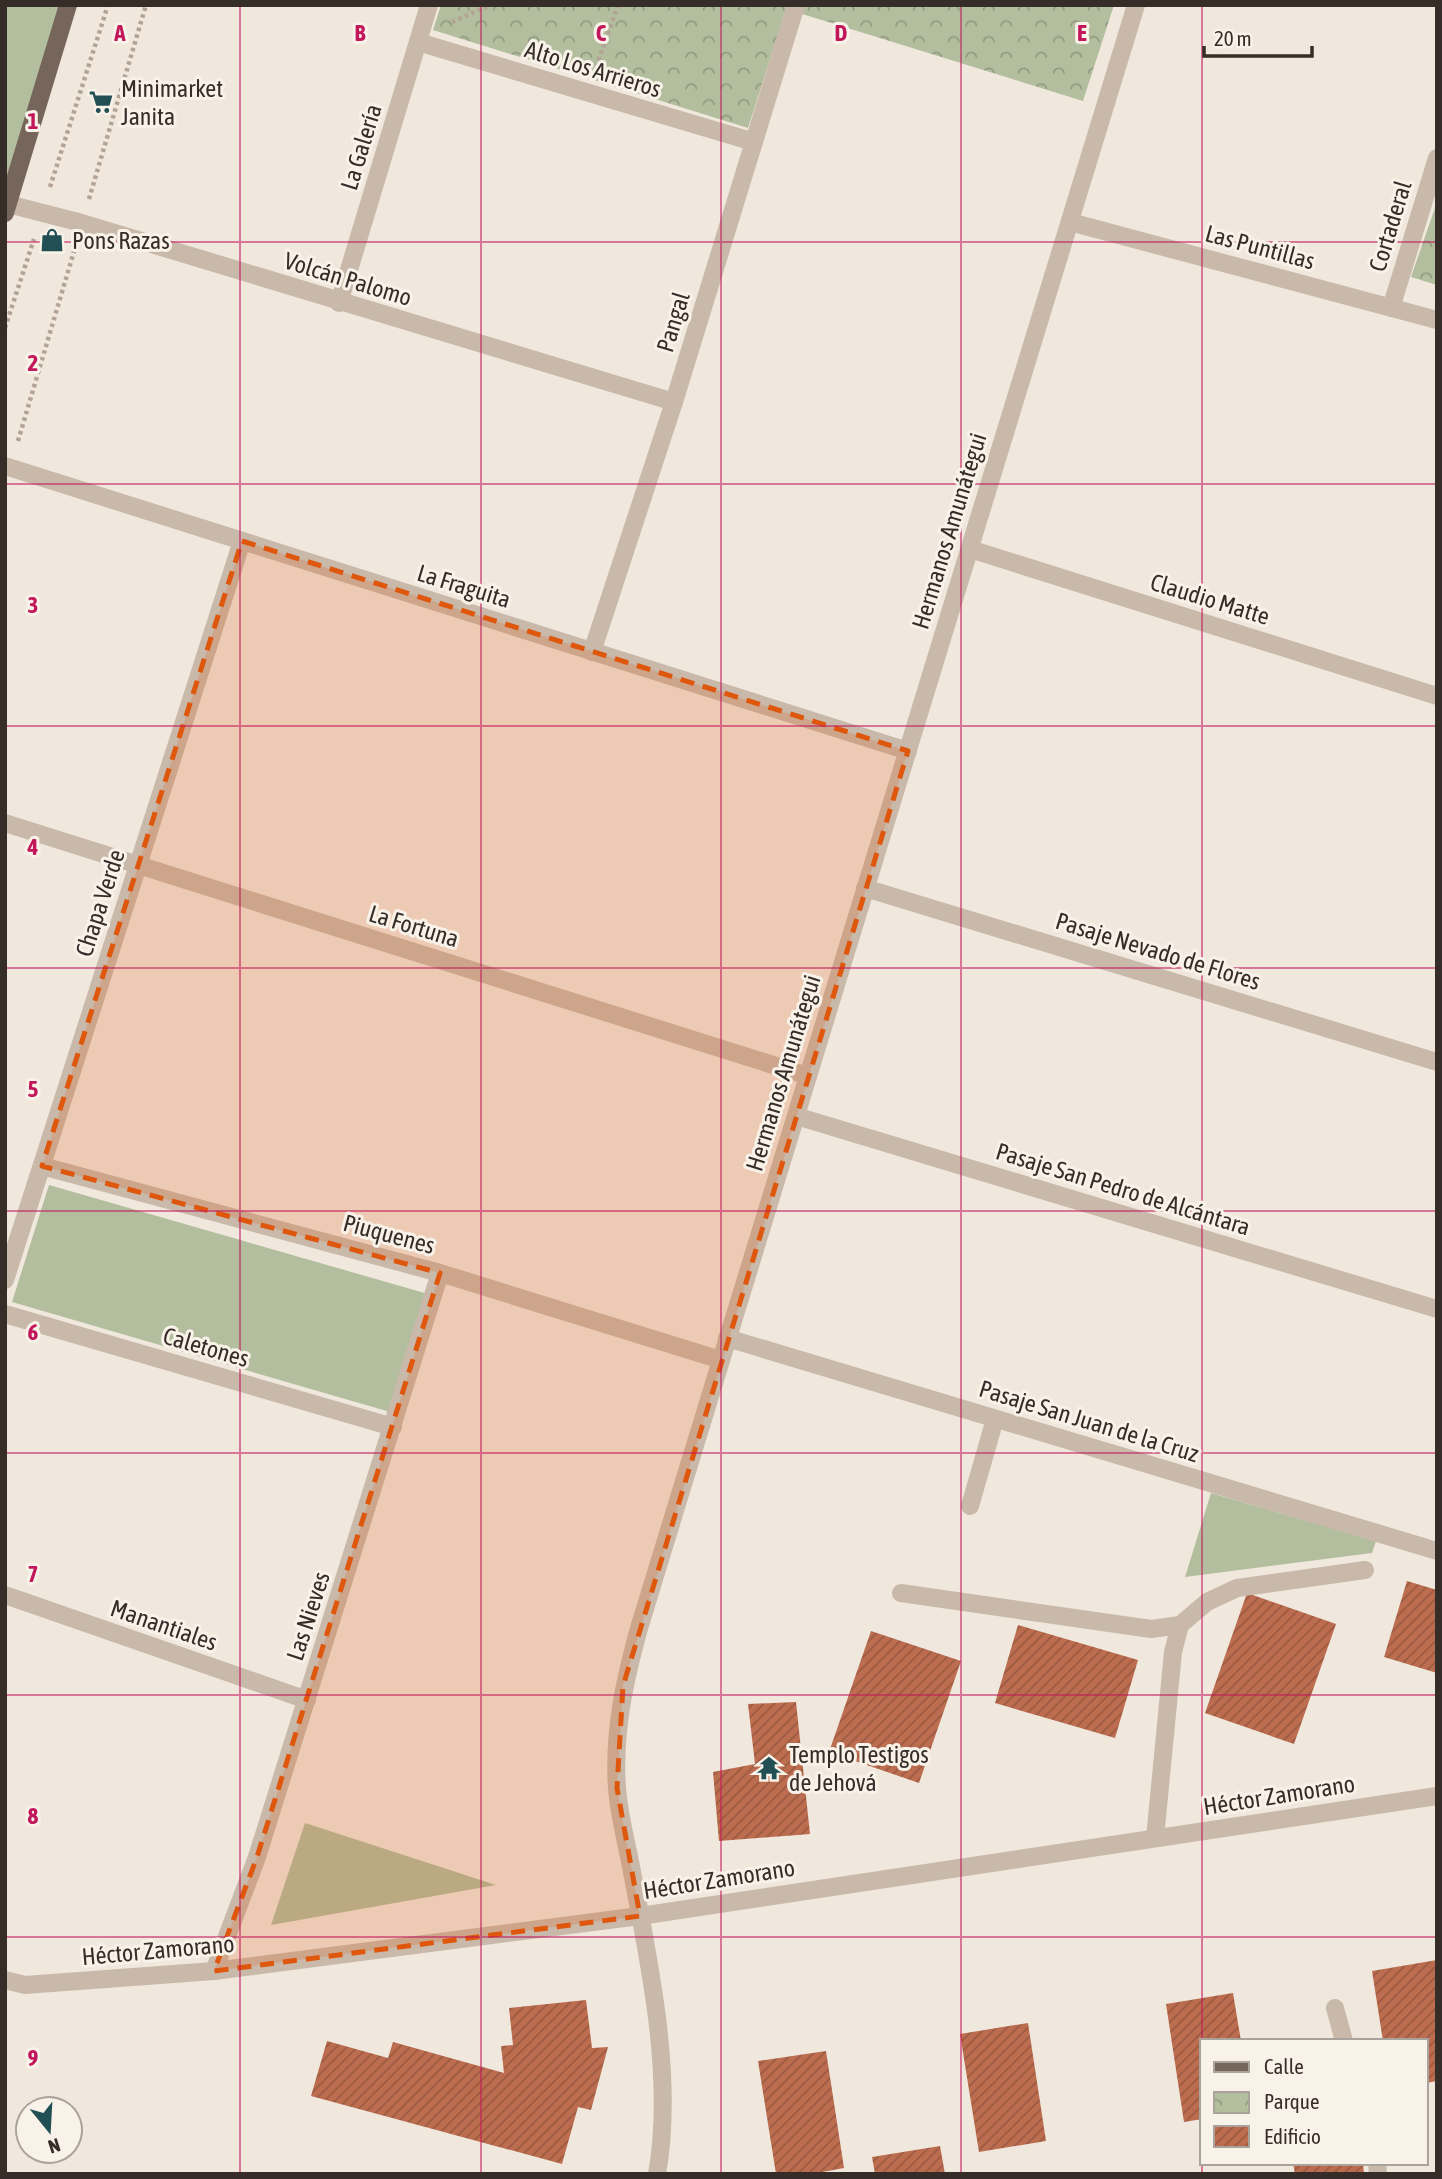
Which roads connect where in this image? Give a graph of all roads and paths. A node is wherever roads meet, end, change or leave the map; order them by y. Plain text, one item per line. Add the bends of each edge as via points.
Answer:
1 (68, 5) edge
2 (108, 5) edge
3 (429, 5) edge
4 (490, 5) edge
5 (618, 5) edge
6 (796, 5) edge
7 (1136, 5) edge
8 (420, 36) junction
9 (590, 93) junction
10 (754, 142) junction
11 (1437, 158) edge
12 (7, 209) edge
13 (42, 214) junction
14 (1070, 222) junction
15 (339, 303) junction
16 (1391, 307) junction
17 (1437, 320) edge
18 (5, 328) edge
19 (674, 402) junction
20 (5, 466) edge
21 (242, 541) junction
22 (970, 549) junction
23 (592, 652) junction
24 (1437, 696) edge
25 (908, 751) junction
26 (5, 823) edge
27 (138, 865) junction
28 (865, 888) junction
29 (1437, 1062) edge
30 (808, 1076) junction
31 (796, 1116) junction
32 (42, 1166) junction
33 (440, 1273) junction
34 (5, 1280) edge
35 (1437, 1309) edge
36 (5, 1314) edge
37 (727, 1338) junction
38 (721, 1360) junction
39 (995, 1419) junction
40 (393, 1427) junction
41 (970, 1506) dead end
42 (1437, 1551) edge
43 (1364, 1570) dead end
44 (901, 1593) dead end
45 (5, 1595) edge
46 (1180, 1625) junction
47 (307, 1700) junction
48 (1437, 1796) edge
49 (1155, 1838) junction
50 (640, 1916) junction
51 (214, 1971) junction
52 (5, 1980) edge
53 (1335, 2008) dead end
54 (1343, 2039) edge
55 (657, 2174) edge

1 - 12 main road
2 - 13 path
3 - 8 street, La Galería
4 - 8 path
5 - 9 path
6 - 10 street, Pangal
7 - 14 street, Hermanos Amunátegui
8 - 9 street, Alto Los Arrieros
8 - 15 street, La Galería
9 - 10 street, Alto Los Arrieros
10 - 19 street, Pangal
11 - 16 street, Cortaderal
12 - 13 street, Volcán Palomo
13 - 15 street, Volcán Palomo
13 - 18 path
14 - 16 street, Las Puntillas
14 - 22 street, Hermanos Amunátegui
15 - 19 street, Volcán Palomo
16 - 17 street, Las Puntillas
19 - 23 street, Pangal
20 - 21 street, La Fraguita
21 - 23 street, La Fraguita
21 - 27 street, Chapa Verde
22 - 24 street, Claudio Matte
22 - 25 street, Hermanos Amunátegui
23 - 25 street, La Fraguita
25 - 28 street, Hermanos Amunátegui
26 - 27 street, La Fortuna
27 - 30 street, La Fortuna
27 - 32 street, Chapa Verde
28 - 29 street, Pasaje Nevado de Flores
28 - 30 street, Hermanos Amunátegui
30 - 31 street, Hermanos Amunátegui
31 - 35 street, Pasaje San Pedro de Alcántara
31 - 37 street, Hermanos Amunátegui
32 - 33 street, Piuquenes
32 - 34 street, Chapa Verde
33 - 38 street, Piuquenes
33 - 40 street, Las Nieves
36 - 40 street, Caletones
37 - 38 street, Hermanos Amunátegui
37 - 39 street, Pasaje San Juan de la Cruz
38 - 50 street, Hermanos Amunátegui via 623,1686 617,1788
39 - 41 street
39 - 42 street, Pasaje San Juan de la Cruz
40 - 47 street, Las Nieves
43 - 46 street via 1237,1588 1207,1602
44 - 46 street via 1151,1629
45 - 47 street, Manantiales
46 - 49 street via 1173,1652
47 - 51 street, Las Nieves via 257,1857
48 - 49 street, Héctor Zamorano
49 - 50 street, Héctor Zamorano
50 - 51 street, Héctor Zamorano
50 - 55 street, Hermanos Amunátegui via 660,2047 662,2145
51 - 52 street, Héctor Zamorano via 25,1985
53 - 54 street

